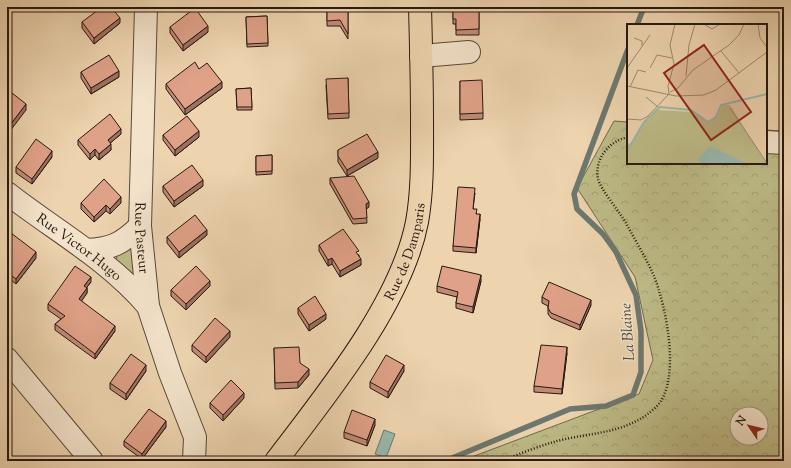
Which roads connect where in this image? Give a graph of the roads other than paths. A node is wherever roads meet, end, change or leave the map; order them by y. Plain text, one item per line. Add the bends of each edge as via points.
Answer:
1 (146, 7) edge
2 (420, 7) edge
3 (469, 52) dead end
4 (421, 56) junction
5 (767, 142) edge
6 (784, 143) edge
7 (7, 193) edge
8 (140, 226) junction
9 (86, 250) junction
10 (148, 306) junction
11 (7, 359) edge
12 (92, 461) edge
13 (194, 461) edge
14 (276, 461) edge

1 - 8 street, Rue Pasteur
2 - 4 main road, Rue de Damparis
3 - 4 street
4 - 14 main road, Rue de Damparis via 420,195 417,222 409,249 391,292 360,345
5 - 6 street
7 - 9 street, Rue Victor Hugo
8 - 9 street via 116,245
8 - 10 street, Rue Pasteur
9 - 10 street, Rue Victor Hugo via 125,281
10 - 13 street, Rue Pasteur via 195,437
11 - 12 street

